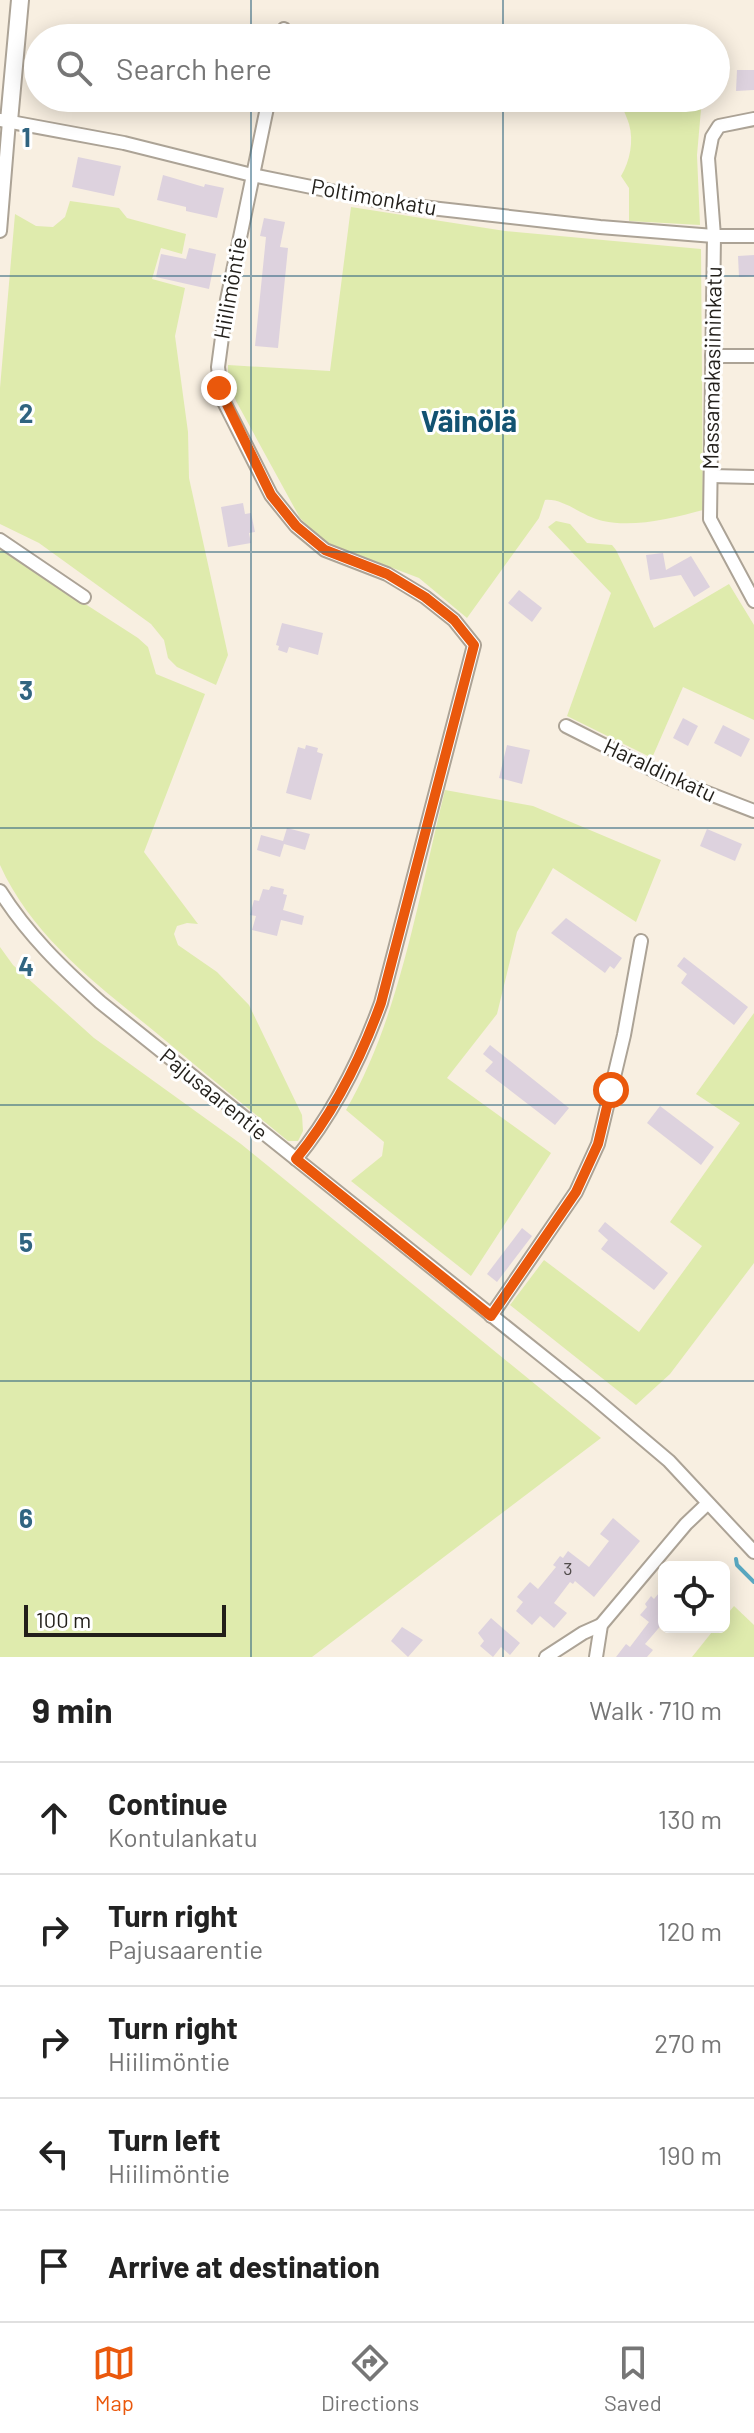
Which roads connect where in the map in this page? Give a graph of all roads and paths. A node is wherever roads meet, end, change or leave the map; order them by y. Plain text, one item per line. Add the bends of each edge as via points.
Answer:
1 (20, 0) edge
2 (266, 112) edge
3 (754, 119) edge
4 (4, 120) edge
5 (252, 175) junction
6 (0, 231) edge
7 (714, 236) junction
8 (754, 236) edge
9 (712, 356) junction
10 (754, 356) edge
11 (711, 476) junction
12 (754, 477) edge
13 (0, 540) edge
14 (84, 597) dead end
15 (754, 601) edge
16 (566, 726) dead end
17 (754, 811) edge
18 (0, 891) edge
19 (641, 941) dead end
20 (296, 1159) junction
21 (491, 1316) junction
22 (707, 1504) junction
23 (754, 1552) edge
24 (601, 1625) junction
25 (546, 1657) edge
26 (596, 1657) edge

1 - 4 street
2 - 5 street
3 - 7 street, Massamakasiininkatu via 719,126 712,137 708,158
4 - 5 street, Poltimonkatu
4 - 6 street
5 - 7 street, Poltimonkatu via 395,204
5 - 20 street, Hiilimöntie via 219,351 222,398 271,495 296,526 325,550 387,574 425,597 474,645 381,1003 365,1045
7 - 8 street, Poltimonkatu
7 - 9 street, Massamakasiininkatu
9 - 10 street
9 - 11 street, Massamakasiininkatu
11 - 12 street
11 - 15 street, Massamakasiininkatu via 710,519
13 - 14 street
16 - 17 street, Haraldinkatu via 671,779
18 - 20 street, Pajusaarentie via 65,971
19 - 21 street via 598,1144 576,1192
20 - 21 street, Pajusaarentie
21 - 22 street, Pajusaarentie via 669,1461
22 - 23 street, Pajusaarentie
22 - 24 street
24 - 25 street
24 - 26 street

